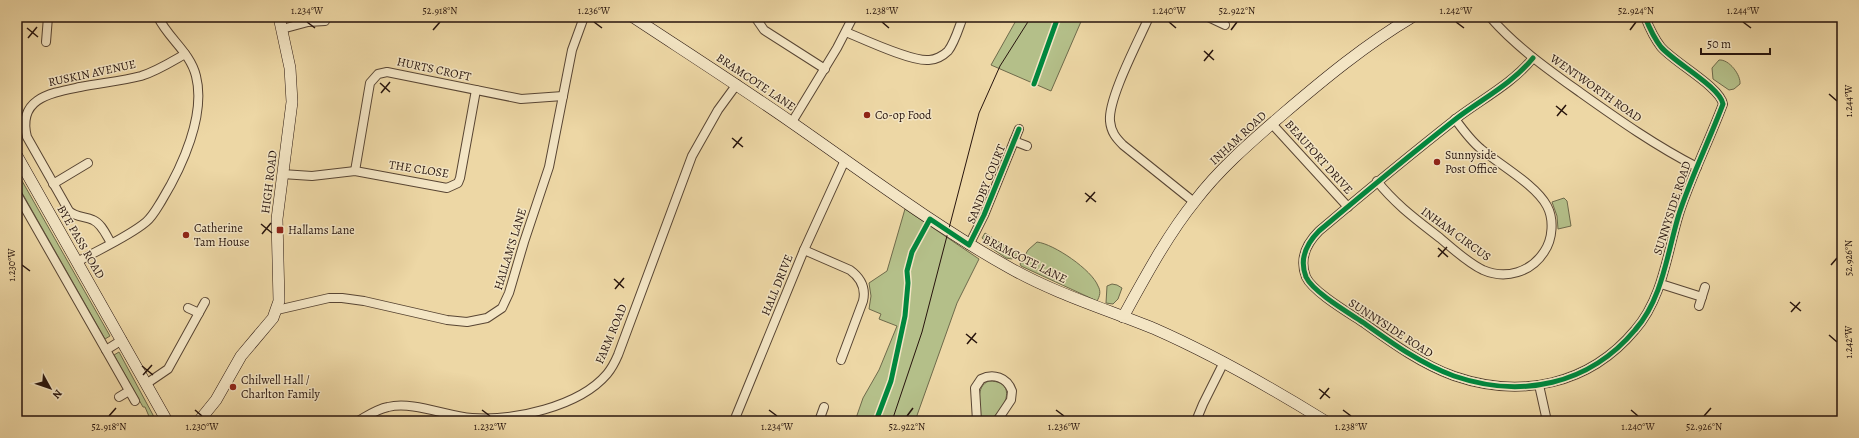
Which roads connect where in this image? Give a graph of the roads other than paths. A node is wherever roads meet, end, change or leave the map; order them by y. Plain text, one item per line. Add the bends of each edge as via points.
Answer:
1 (48, 17) edge
2 (158, 17) edge
3 (279, 17) edge
4 (584, 17) edge
5 (633, 17) edge
6 (755, 17) edge
7 (853, 17) edge
8 (963, 17) edge
9 (1149, 17) edge
10 (1208, 17) edge
11 (1412, 17) edge
12 (1490, 17) edge
13 (1645, 17) edge
14 (325, 21) edge
15 (1398, 21) edge
16 (1225, 25) dead end
17 (282, 29) junction
18 (846, 32) junction
19 (46, 42) dead end
20 (185, 54) junction
21 (1533, 58) junction
22 (825, 69) junction
23 (737, 84) junction
24 (476, 90) junction
25 (563, 96) junction
26 (1455, 119) junction
27 (792, 122) junction
28 (1272, 124) junction
29 (1019, 129) dead end
30 (1014, 141) junction
31 (1027, 146) dead end
32 (17, 156) edge
33 (845, 160) junction
34 (88, 163) dead end
35 (1698, 167) junction
36 (355, 172) junction
37 (282, 174) junction
38 (1377, 181) junction
39 (53, 184) junction
40 (17, 194) edge
41 (1194, 202) junction
42 (1348, 207) junction
43 (111, 243) junction
44 (970, 245) junction
45 (804, 250) junction
46 (77, 262) junction
47 (1661, 284) junction
48 (1705, 287) dead end
49 (1702, 297) junction
50 (205, 302) dead end
51 (1699, 306) dead end
52 (188, 308) dead end
53 (277, 310) junction
54 (199, 313) junction
55 (1123, 317) junction
56 (122, 340) junction
57 (106, 350) junction
58 (842, 360) dead end
59 (1224, 362) junction
60 (146, 384) junction
61 (1539, 385) junction
62 (129, 391) junction
63 (119, 397) dead end
64 (135, 401) dead end
65 (824, 407) dead end
66 (167, 421) edge
67 (198, 421) edge
68 (358, 421) edge
69 (734, 421) edge
70 (820, 421) edge
71 (977, 421) edge
72 (997, 421) edge
73 (1196, 421) edge
74 (1325, 421) edge
75 (1547, 421) edge

1 - 19 street
2 - 20 street via 167,33
3 - 17 street, HIGH ROAD
4 - 25 street, HALLAM'S LANE via 573,48
5 - 23 street, BRAMCOTE LANE
6 - 22 street via 764,30
7 - 18 street
8 - 18 street via 947,51 930,60 915,58
9 - 41 street via 1117,90 1111,114 1111,128 1115,138
10 - 16 street
11 - 15 street, INHAM ROAD
12 - 21 street, WENTWORTH ROAD
13 - 35 street, SUNNYSIDE ROAD via 1661,47 1684,68 1720,94 1723,104
14 - 17 street via 308,22
15 - 28 street, INHAM ROAD via 1337,68
17 - 37 street, HIGH ROAD via 291,76 292,102
18 - 22 street
20 - 39 street, RUSKIN AVENUE via 140,76 51,93 34,103 27,116 25,129
20 - 43 street via 196,76 198,96 186,154 152,216 142,225
21 - 26 street, SUNNYSIDE ROAD via 1516,76
21 - 35 street, WENTWORTH ROAD via 1631,128
22 - 27 street
23 - 27 street, BRAMCOTE LANE
23 - 68 street, FARM ROAD via 718,110 692,156 618,355 602,379 555,406 511,418 471,418 397,405 378,410
24 - 25 street, HURTS CROFT via 521,99
24 - 36 street, THE CLOSE via 458,183 448,188
24 - 36 street, HURTS CROFT via 387,72 378,74 370,83
25 - 53 street, HALLAM'S LANE via 549,167 509,293 502,308 494,314 474,322 458,322 342,298 329,298
26 - 38 street, SUNNYSIDE ROAD
26 - 38 street, INHAM CIRCUS via 1480,149 1536,191 1547,206 1551,223 1550,240 1545,252 1533,265 1509,275 1484,270 1404,211
27 - 33 street, BRAMCOTE LANE
28 - 41 street, INHAM ROAD via 1227,164
28 - 42 street, BEAUFORT DRIVE
29 - 30 street, SANDBY COURT
30 - 31 street, SANDBY COURT
30 - 44 street, SANDBY COURT
32 - 46 street, BYE PASS ROAD
33 - 44 street, BRAMCOTE LANE
33 - 45 street, HALL DRIVE
34 - 39 street
35 - 47 street, SUNNYSIDE ROAD via 1680,213
36 - 37 street, THE CLOSE via 312,176
37 - 53 street, HIGH ROAD via 277,219 280,288
38 - 42 street, SUNNYSIDE ROAD
39 - 43 street, RUSKIN AVENUE via 69,211 75,216 96,222
40 - 57 street
41 - 55 street, INHAM ROAD via 1160,253
42 - 61 street, SUNNYSIDE ROAD via 1319,231 1307,246 1304,266 1306,276 1315,288 1420,360 1454,376 1501,387
43 - 46 street
44 - 55 street, BRAMCOTE LANE via 1037,282
45 - 58 street via 850,270 862,283 865,294
45 - 69 street, HALL DRIVE
46 - 56 street, BYE PASS ROAD
47 - 49 street
47 - 61 street, SUNNYSIDE ROAD via 1637,329 1606,358 1574,376
48 - 49 street
49 - 51 street
50 - 54 street
52 - 54 street
53 - 67 street, HIGH ROAD via 241,356 216,400
54 - 60 street via 168,369
55 - 59 street, BRAMCOTE LANE
56 - 57 street
56 - 60 street, BYE PASS ROAD
57 - 62 street
59 - 73 street
59 - 74 street, BRAMCOTE LANE
60 - 66 street, BYE PASS ROAD
61 - 75 street
62 - 63 street
62 - 64 street
65 - 70 street
71 - 72 street via 975,388 981,379 992,376 1003,379 1012,391 1011,400

